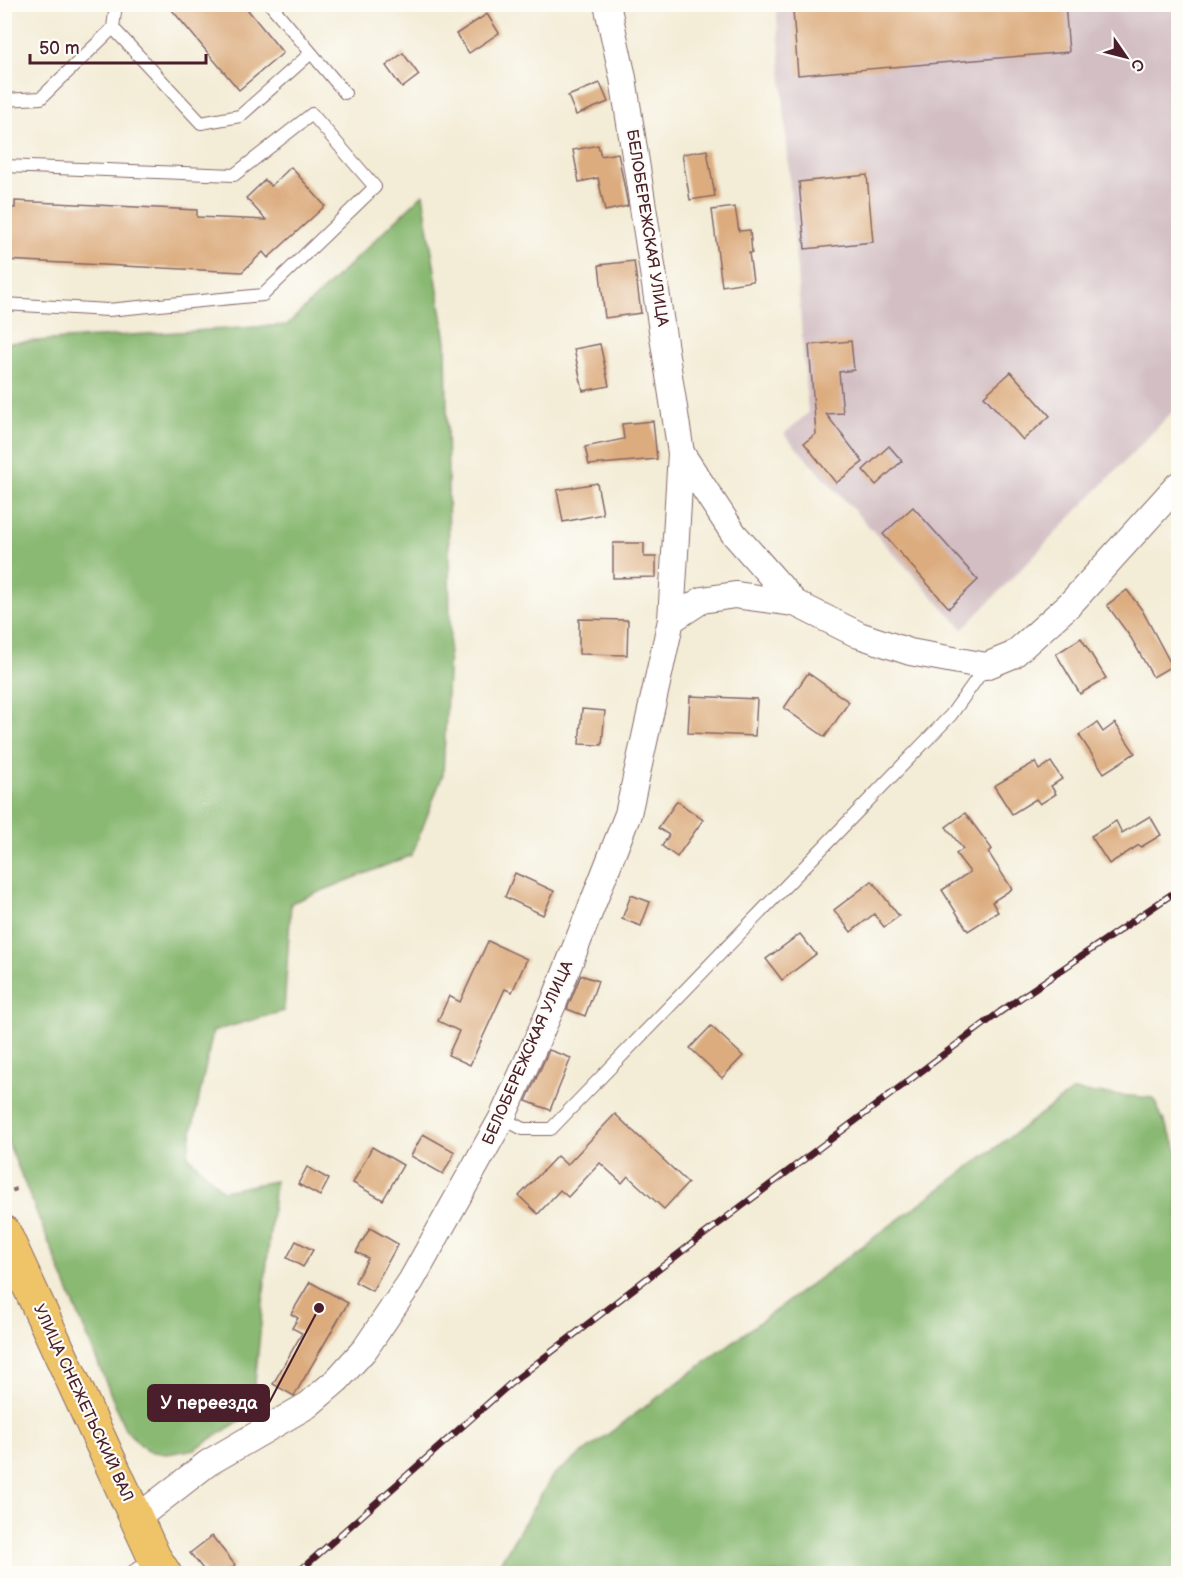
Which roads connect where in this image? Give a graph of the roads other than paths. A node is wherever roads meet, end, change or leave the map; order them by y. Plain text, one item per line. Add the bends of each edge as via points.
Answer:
1 (116, 4) edge
2 (270, 4) edge
3 (607, 4) edge
4 (113, 28) junction
5 (311, 53) junction
6 (345, 93) dead end
7 (4, 100) edge
8 (4, 166) edge
9 (4, 304) edge
10 (681, 453) junction
11 (1179, 485) edge
12 (795, 603) junction
13 (671, 620) junction
14 (986, 666) junction
15 (502, 1118) junction
16 (5, 1236) edge
17 (137, 1518) junction
18 (150, 1568) edge

1 - 4 lane
2 - 5 lane
3 - 10 street, БЕЛОБЕРЕЖСКАЯ УЛИЦА via 624,78
4 - 5 lane via 201,123 240,116
4 - 7 lane via 41,98
5 - 6 lane
8 - 9 lane via 234,175 312,114 375,188 262,294 108,310
10 - 12 street, БЕЛОБЕРЕЖСКАЯ УЛИЦА via 734,534
10 - 13 street, БЕЛОБЕРЕЖСКАЯ УЛИЦА
11 - 14 street via 1070,603 1013,655
12 - 13 street via 735,595 702,600
12 - 14 street, БЕЛОБЕРЕЖСКАЯ УЛИЦА via 859,634 910,652
13 - 15 street, БЕЛОБЕРЕЖСКАЯ УЛИЦА via 628,814 554,1002
14 - 15 lane via 951,716 551,1129 523,1130
15 - 17 street, БЕЛОБЕРЕЖСКАЯ УЛИЦА via 411,1281 365,1349 337,1380 308,1405 208,1463
16 - 17 main road, УЛИЦА СНЕЖЕТЬСКИЙ ВАЛ
17 - 18 main road, УЛИЦА СНЕЖЕТЬСКИЙ ВАЛ

